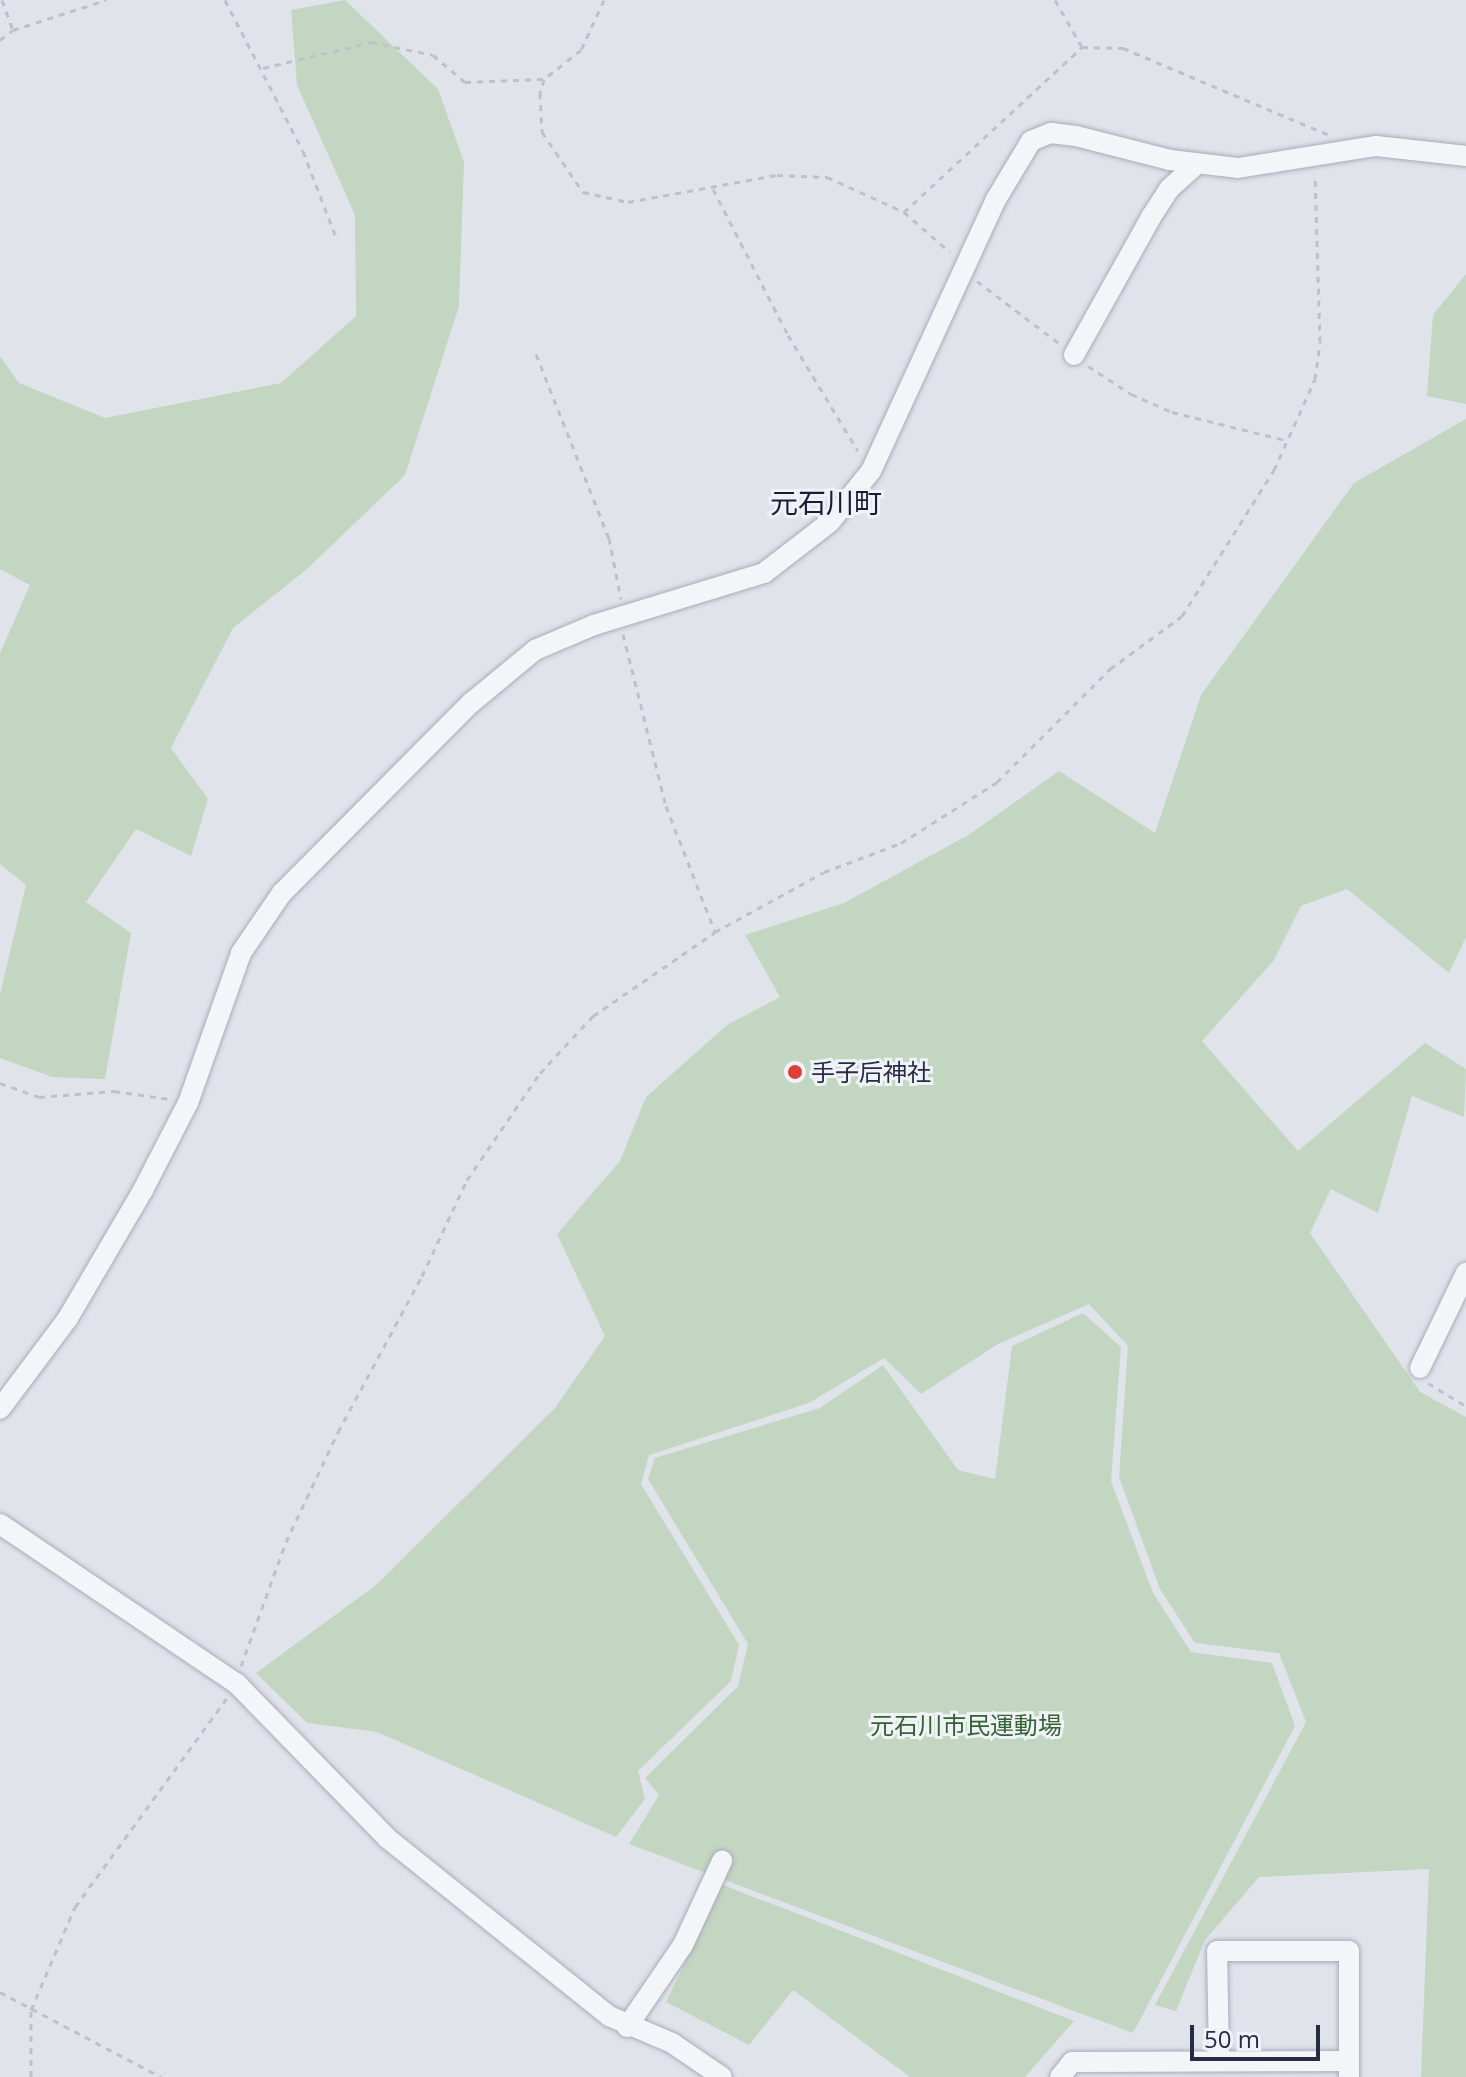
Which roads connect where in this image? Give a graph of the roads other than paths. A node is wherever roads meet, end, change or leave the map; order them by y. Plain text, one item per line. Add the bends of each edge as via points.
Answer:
1 (1466, 156) edge
2 (1197, 164) junction
3 (1074, 355) road end
4 (1466, 1273) edge
5 (1420, 1368) road end
6 (0, 1409) edge
7 (0, 1524) edge
8 (722, 1861) dead end
9 (627, 2027) junction
10 (1219, 2061) junction
11 (1349, 2069) edge
12 (722, 2077) edge
13 (1060, 2077) edge

1 - 2 street via 1414,147 1337,152 1238,168
2 - 3 street via 1169,189
2 - 6 street via 1076,136 1051,133 1031,141 1016,158 871,471 849,502 806,545 764,573 567,635 506,670 282,893 241,953 188,1103 68,1318
4 - 5 street
7 - 9 street via 236,1683 387,1838
8 - 9 street via 683,1945
9 - 12 street via 672,2043
10 - 11 street
10 - 11 street via 1217,1951 1349,1951
10 - 13 street via 1072,2062

